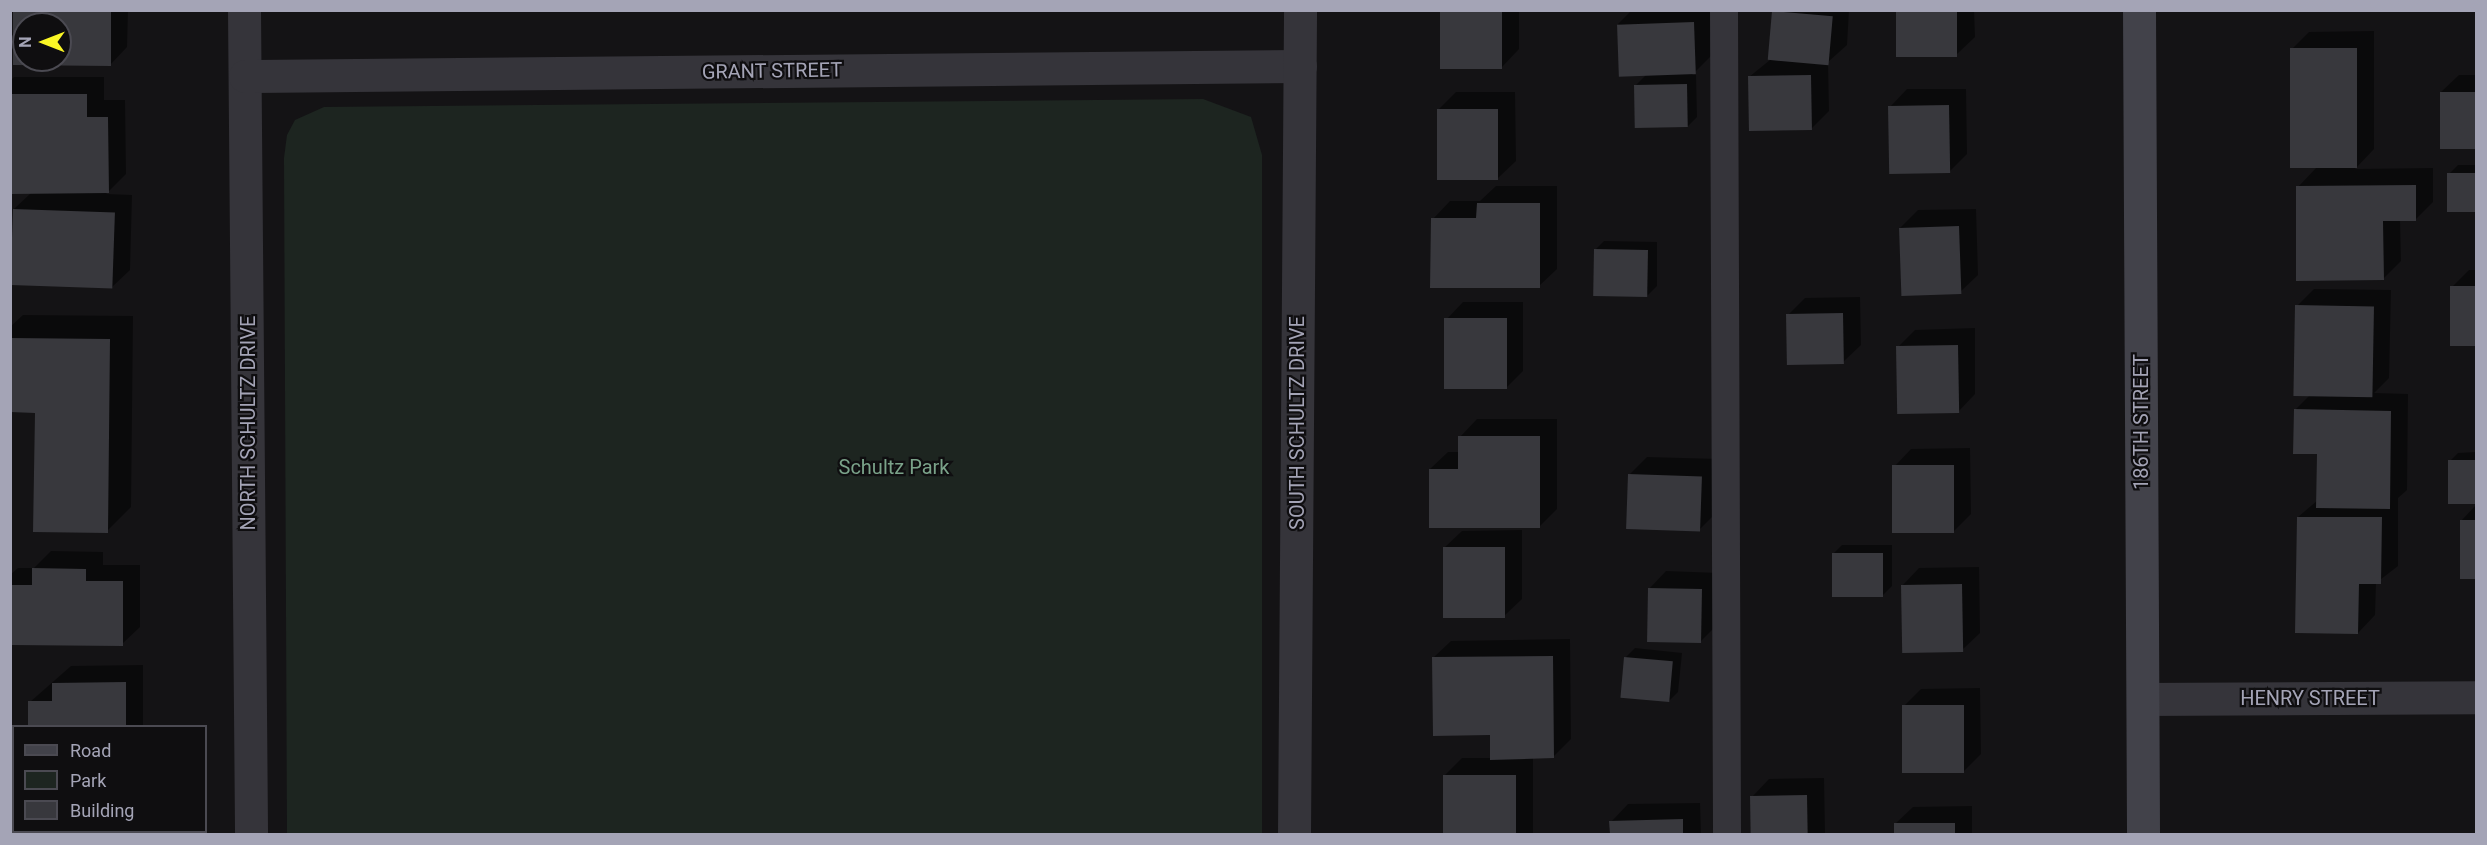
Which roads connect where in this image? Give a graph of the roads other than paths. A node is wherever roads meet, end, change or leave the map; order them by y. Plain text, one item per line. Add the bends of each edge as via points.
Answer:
1 (244, 10) edge
2 (1300, 10) edge
3 (1724, 10) edge
4 (2139, 10) edge
5 (1300, 66) junction
6 (245, 76) junction
7 (2476, 697) edge
8 (2143, 699) junction
9 (251, 834) edge
10 (1294, 834) edge
11 (1727, 834) edge
12 (2143, 834) edge

1 - 6 street, NORTH SCHULTZ DRIVE
2 - 5 street, SOUTH SCHULTZ DRIVE
3 - 11 lane
4 - 8 street, 186TH STREET
5 - 6 street, GRANT STREET
5 - 10 street, SOUTH SCHULTZ DRIVE
6 - 9 street, NORTH SCHULTZ DRIVE
7 - 8 street, HENRY STREET
8 - 12 street, 186TH STREET

